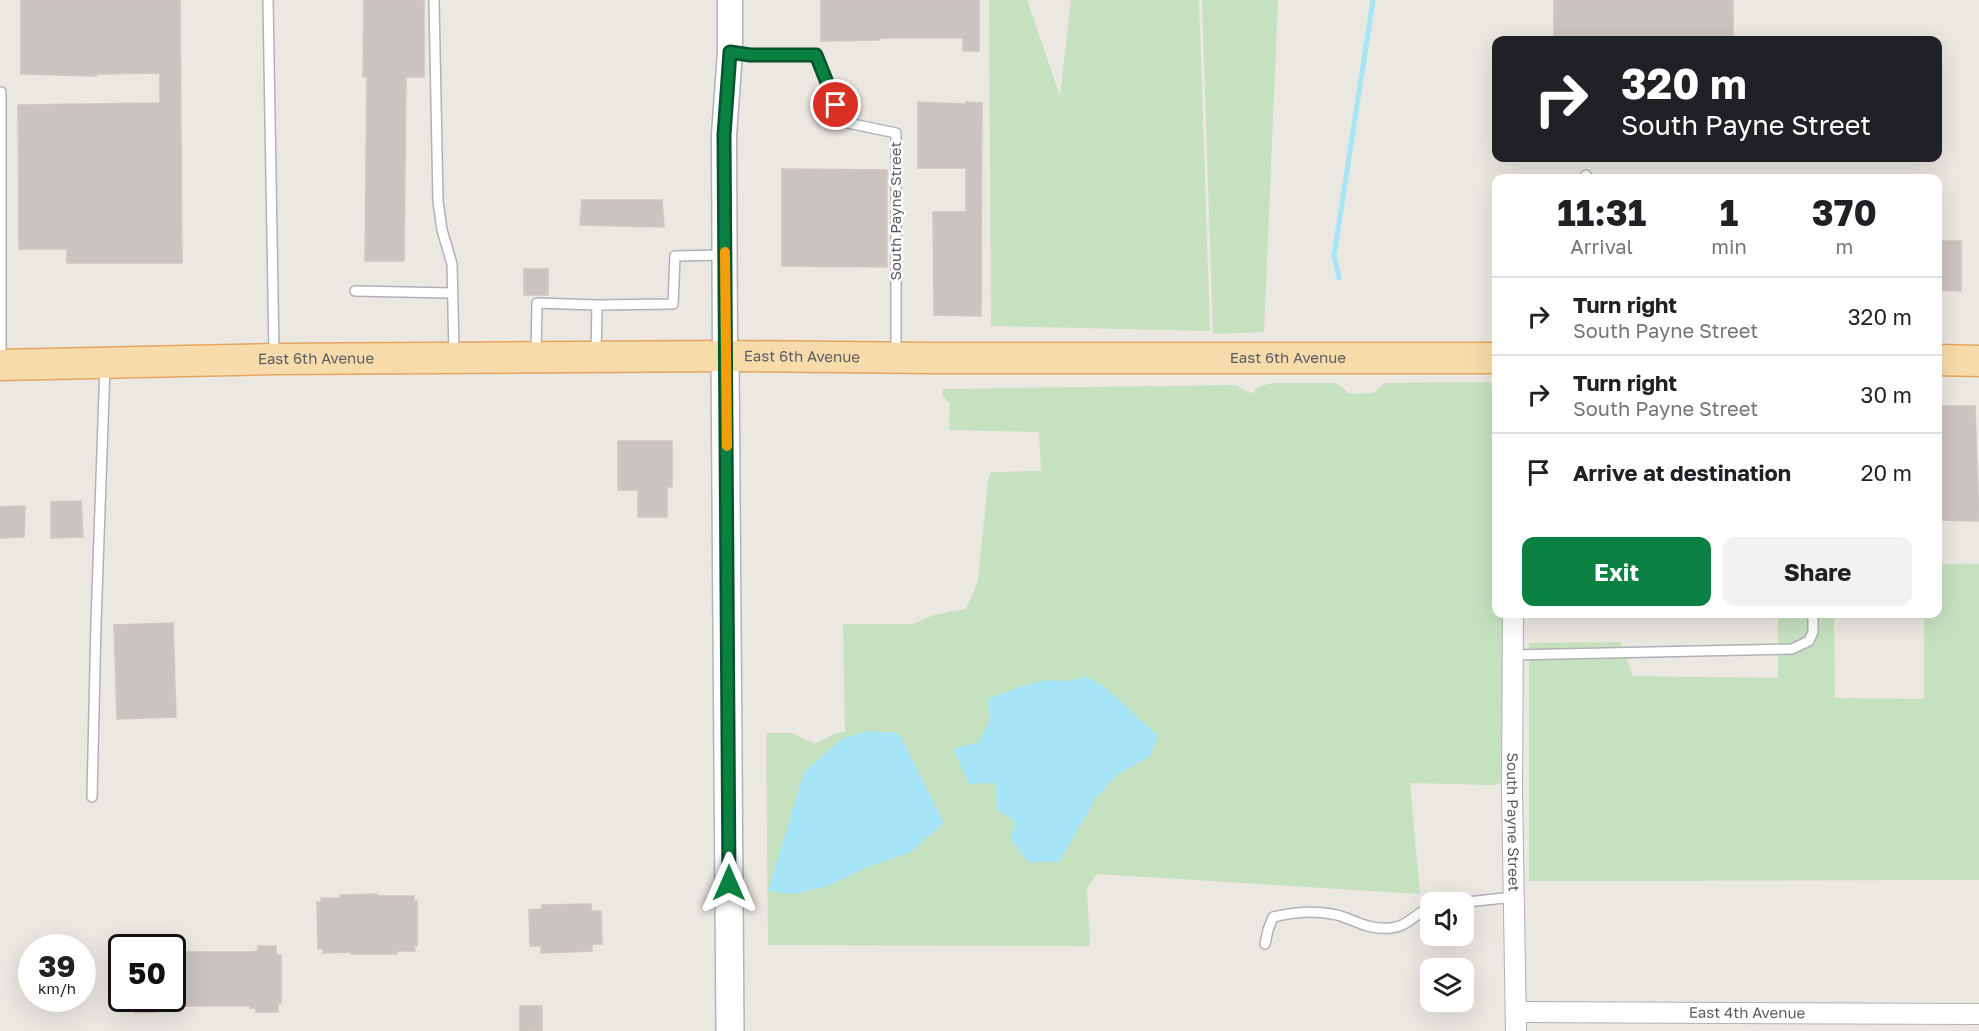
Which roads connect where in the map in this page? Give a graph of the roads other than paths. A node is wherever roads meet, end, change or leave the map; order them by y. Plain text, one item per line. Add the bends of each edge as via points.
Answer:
1 (268, 0) edge
2 (434, 0) edge
3 (730, 0) edge
4 (730, 52) junction
5 (0, 92) edge
6 (725, 254) junction
7 (355, 291) dead end
8 (452, 293) junction
9 (597, 305) junction
10 (725, 356) junction
11 (596, 357) junction
12 (896, 357) junction
13 (536, 358) junction
14 (1492, 358) edge
15 (274, 359) junction
16 (454, 359) junction
17 (1942, 360) edge
18 (1979, 361) edge
19 (105, 364) junction
20 (1, 365) edge
21 (1513, 618) edge
22 (1813, 618) edge
23 (1512, 655) junction
24 (92, 797) dead end
25 (1513, 897) junction
26 (1474, 901) edge
27 (1420, 913) edge
28 (1266, 944) dead end
29 (1979, 1014) edge
30 (1516, 1022) edge
31 (730, 1031) edge

1 - 15 lane
2 - 8 lane via 438,201 452,264
3 - 4 street
4 - 6 street via 724,135
4 - 12 lane, South Payne Street via 816,55 843,122 896,133
5 - 20 lane
6 - 9 lane via 675,256 673,304
6 - 10 street
7 - 8 lane
8 - 16 lane
9 - 11 lane
9 - 13 lane via 537,303
10 - 11 main road, East 6th Avenue
10 - 12 main road, East 6th Avenue
10 - 31 main road
11 - 13 main road, East 6th Avenue
12 - 14 main road, East 6th Avenue
13 - 16 main road, East 6th Avenue
15 - 16 main road, East 6th Avenue
15 - 19 main road, East 6th Avenue
17 - 18 main road
19 - 20 main road, East 6th Avenue
19 - 24 lane
21 - 23 street, South Payne Street
22 - 23 lane via 1809,641 1792,649
23 - 25 street, South Payne Street
25 - 26 lane
25 - 30 street, South Payne Street
27 - 28 lane via 1393,928 1368,928 1337,915 1293,913 1273,917
29 - 30 street, East 4th Avenue

